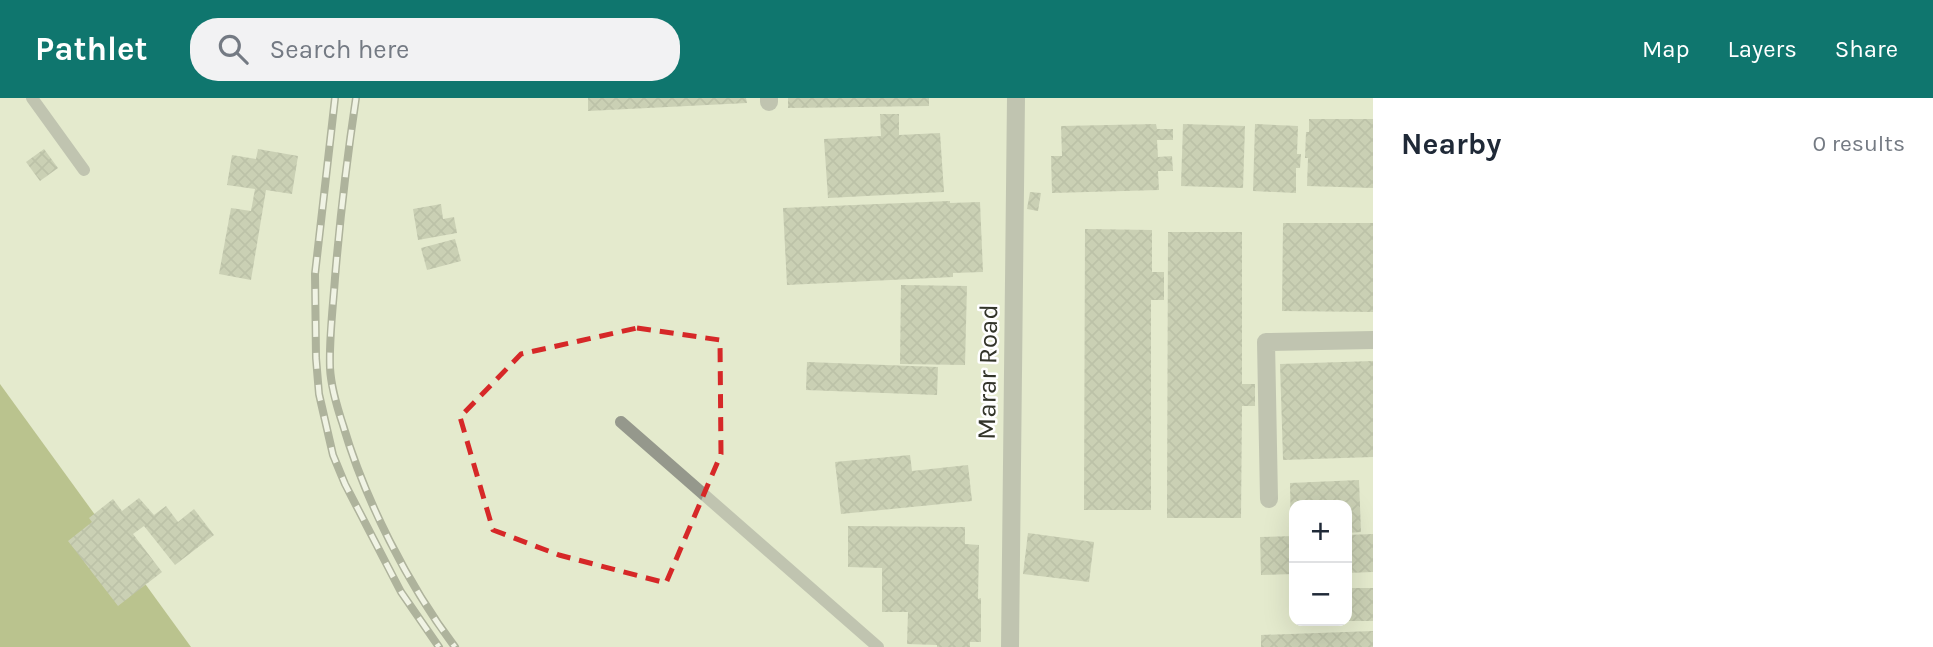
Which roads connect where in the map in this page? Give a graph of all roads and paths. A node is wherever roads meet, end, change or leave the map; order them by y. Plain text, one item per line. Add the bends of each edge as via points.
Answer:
1 (32, 98) edge
2 (1016, 98) edge
3 (84, 170) dead end
4 (1373, 340) edge
5 (621, 422) dead end
6 (1269, 499) dead end
7 (877, 647) edge
8 (1010, 647) edge

1 - 3 lane
2 - 8 street, Marar Road
4 - 6 street via 1266,342
5 - 7 lane

